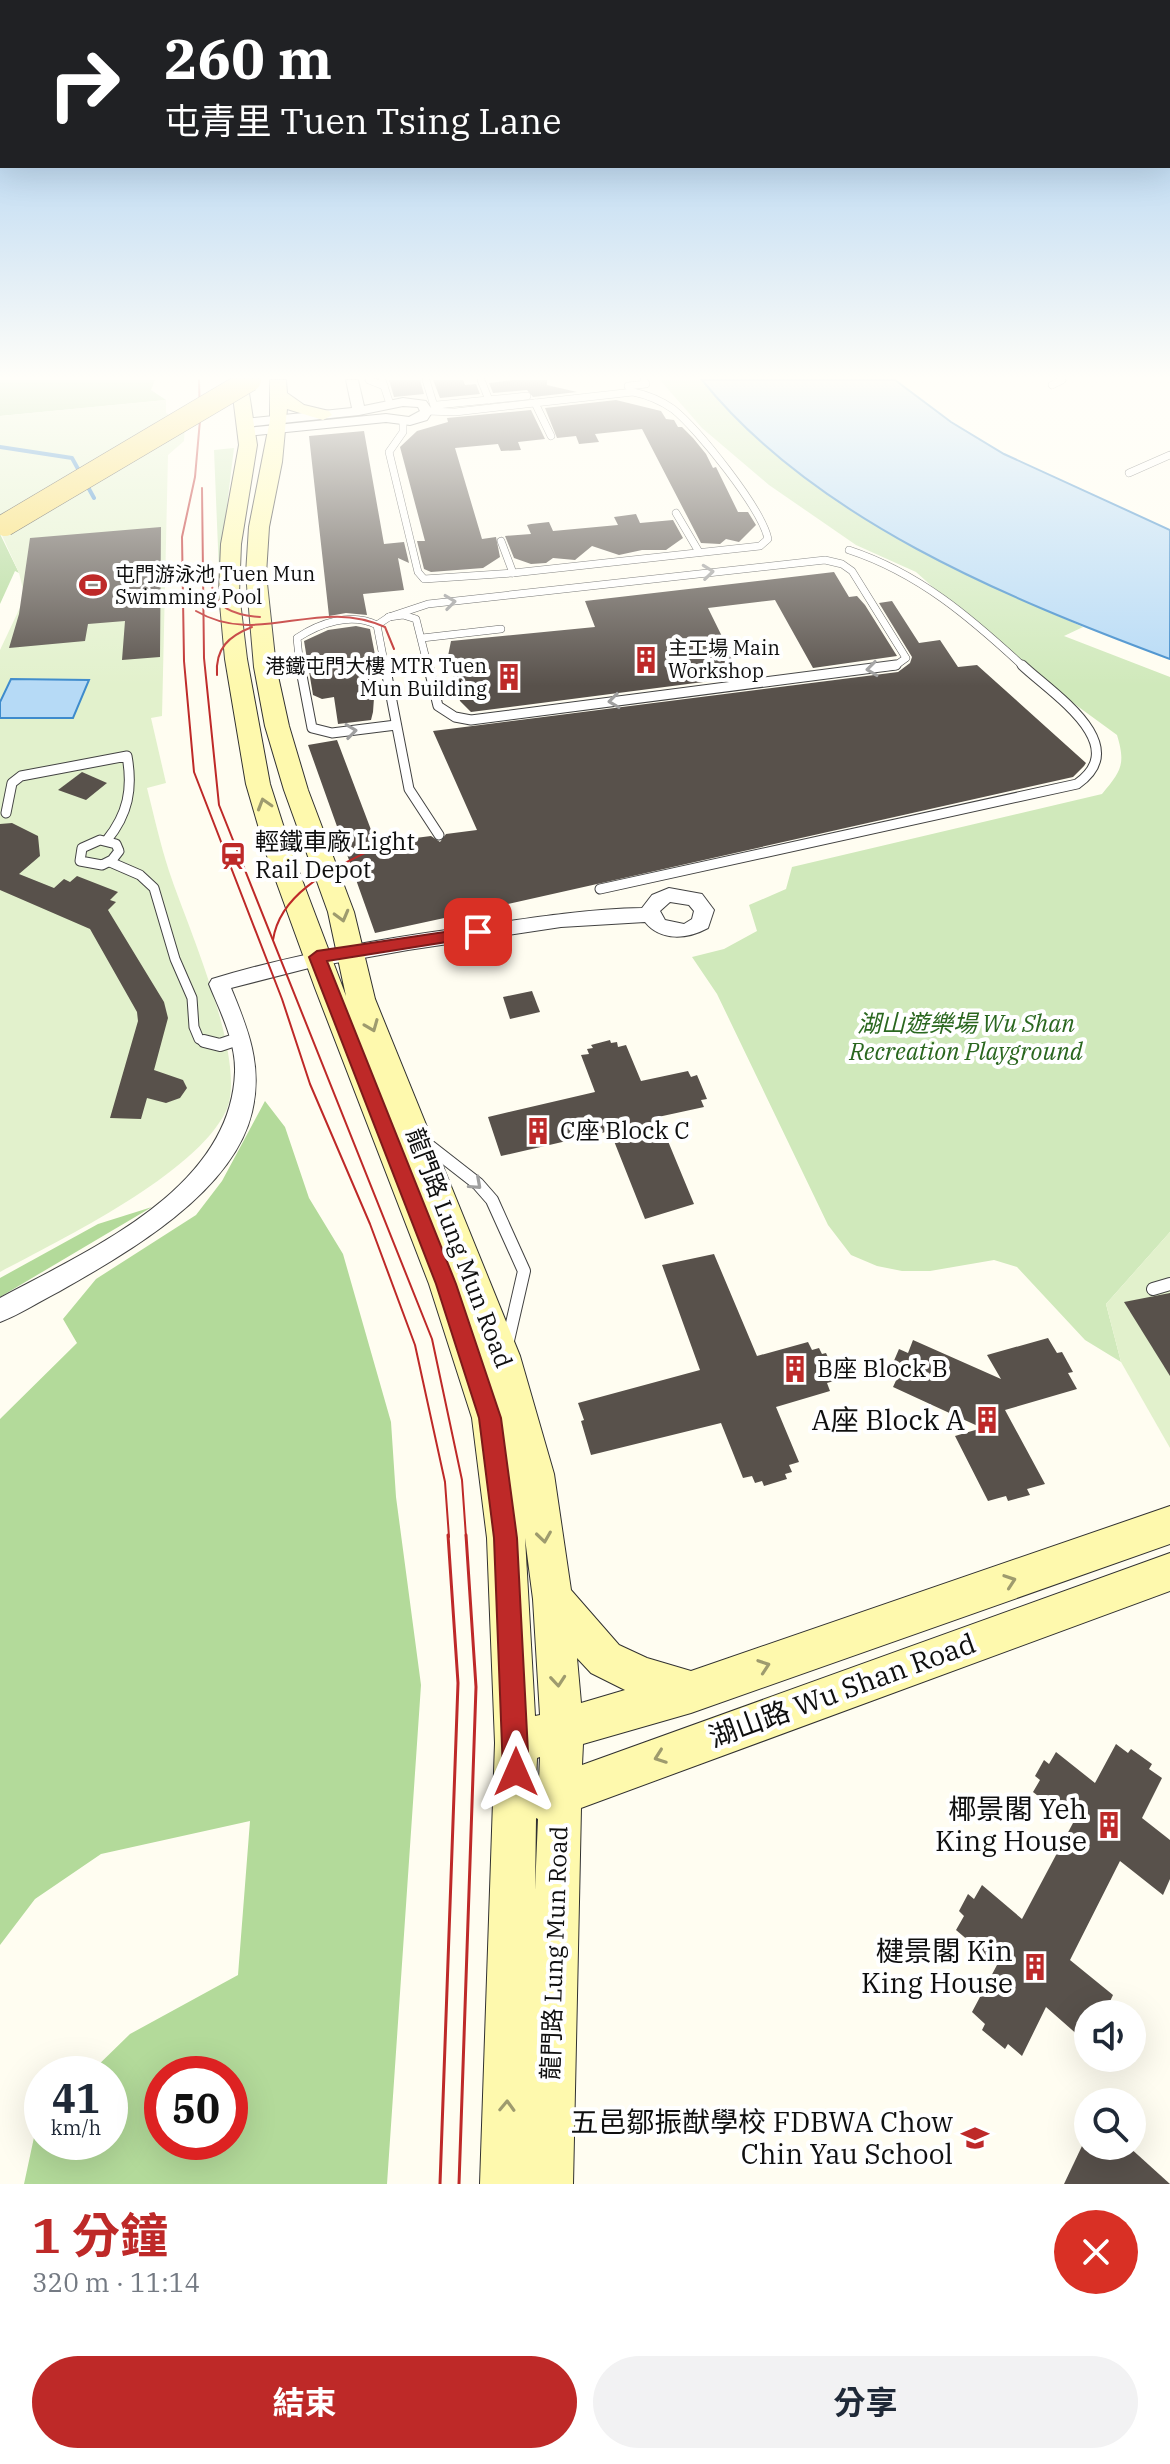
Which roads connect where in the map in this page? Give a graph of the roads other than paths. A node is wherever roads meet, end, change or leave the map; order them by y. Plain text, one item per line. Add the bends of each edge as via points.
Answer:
1 (65, 482) edge
2 (69, 482) edge
3 (242, 482) edge
4 (268, 482) edge
5 (396, 482) edge
6 (735, 482) edge
7 (676, 513) dead end
8 (3, 519) edge
9 (501, 541) dead end
10 (849, 550) dead end
11 (699, 552) junction
12 (513, 573) junction
13 (389, 617) junction
14 (377, 625) junction
15 (501, 629) dead end
16 (422, 638) junction
17 (427, 660) junction
18 (385, 665) junction
19 (396, 725) junction
20 (6, 813) dead end
21 (439, 835) dead end
22 (107, 840) junction
23 (110, 862) junction
24 (600, 889) dead end
25 (650, 915) dead end
26 (334, 954) junction
27 (240, 1039) junction
28 (415, 1135) junction
29 (1170, 1284) edge
30 (1153, 1289) dead end
31 (0, 1311) edge
32 (503, 1356) junction
33 (1170, 1525) edge
34 (1170, 1572) edge
35 (553, 1599) junction
36 (691, 1692) junction
37 (562, 1729) junction
38 (516, 1743) junction
39 (559, 1794) junction
40 (515, 1809) junction
41 (505, 2184) edge
42 (548, 2184) edge

1 - 8 main road
2 - 8 main road, bridge
26 -> 3 main road, 龍門路 Lung Mun Road via 261,795 236,659 229,576
4 -> 26 main road, 龍門路 Lung Mun Road via 256,558 265,667 286,758 329,875
5 - 12 lane via 420,576 433,581
6 - 11 lane via 768,535 766,543
7 - 11 lane
9 - 12 lane
10 - 24 lane via 880,561 958,608 1086,723 1097,752 1090,777
11 - 12 lane
13 - 14 lane
13 - 16 lane via 416,619
13 -> 17 lane via 428,604 825,560 852,571 906,658 895,666 471,720 438,706
14 - 18 lane
14 -> 19 lane via 361,619 316,624 297,638 304,697 317,731
15 - 16 lane
16 - 17 lane
17 - 18 lane
18 - 19 lane
19 - 21 lane via 409,789
20 - 22 lane via 12,783 21,776 127,756 132,781 125,815
22 - 23 lane via 119,851
22 - 23 lane via 87,844 78,857 90,866
23 - 27 lane via 149,880 154,888 192,998 199,1039 220,1045
25 - 26 street via 458,925
26 - 27 street via 219,984
26 -> 28 main road, 龍門路 Lung Mun Road via 361,999
26 - 38 main road, 龍門路 Lung Mun Road via 490,1418 506,1538
27 - 31 street via 247,1075 244,1098 224,1147 207,1171 132,1236
28 - 32 main road, 龍門路 Lung Mun Road
28 -> 32 lane via 486,1192 524,1271
29 - 30 lane
32 -> 35 main road, 龍門路 Lung Mun Road via 535,1474
36 -> 33 main road, 湖山路 Wu Shan Road
34 -> 39 main road, 湖山路 Wu Shan Road
35 - 36 main road via 605,1659
35 -> 37 main road, 龍門路 Lung Mun Road
36 - 37 main road, 湖山路 Wu Shan Road
37 - 38 main road, 湖山路 Wu Shan Road
37 - 39 main road, 龍門路 Lung Mun Road
38 - 40 main road, 龍門路 Lung Mun Road
39 - 40 main road, 湖山路 Wu Shan Road
39 - 42 main road, 龍門路 Lung Mun Road
41 -> 40 main road, 龍門路 Lung Mun Road

